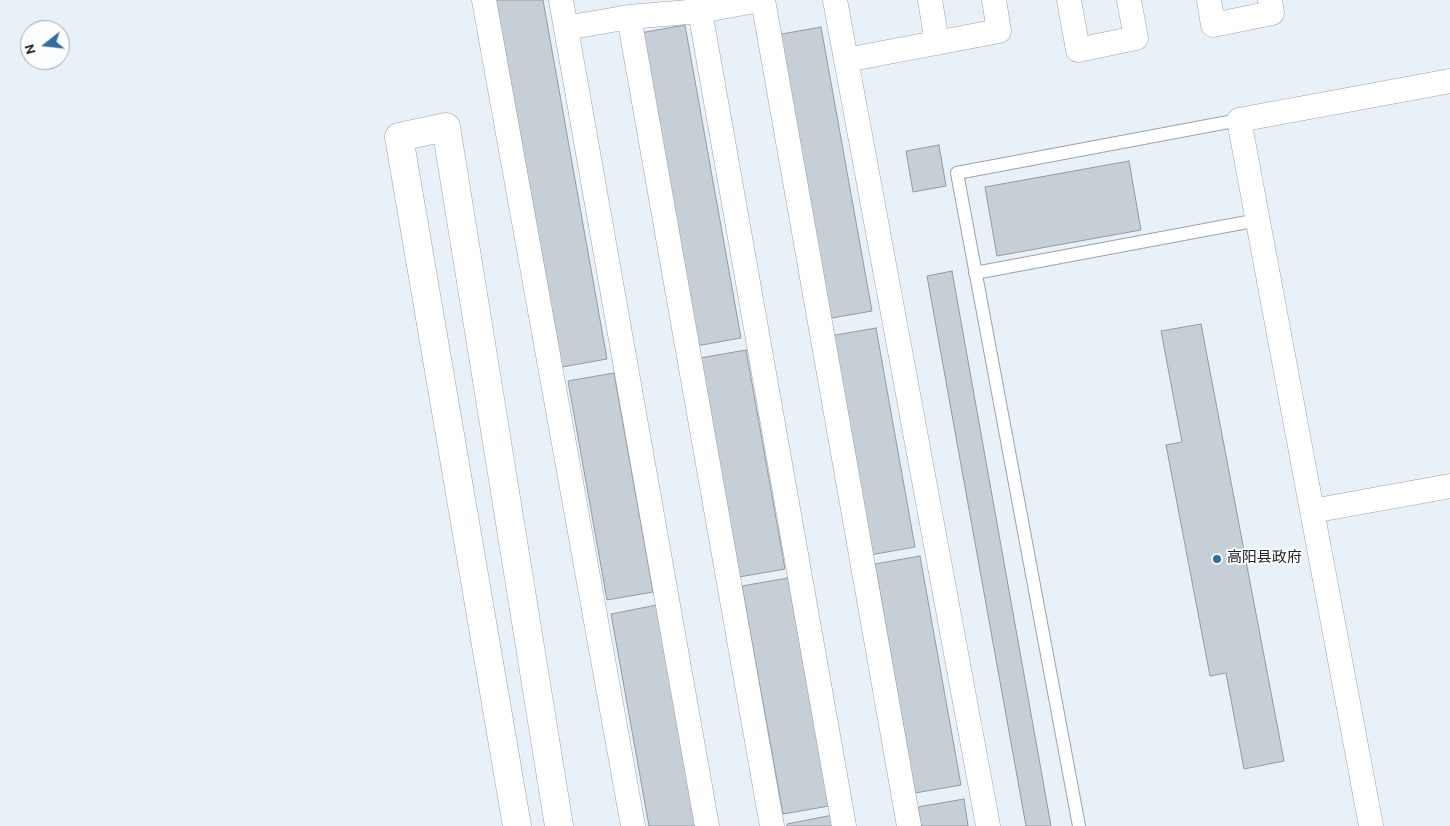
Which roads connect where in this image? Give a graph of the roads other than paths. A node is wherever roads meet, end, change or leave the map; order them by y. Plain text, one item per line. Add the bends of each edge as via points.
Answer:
1 (484, 0) edge
2 (561, 0) edge
3 (762, 0) edge
4 (835, 0) edge
5 (930, 0) edge
6 (994, 0) edge
7 (1069, 0) edge
8 (1130, 0) edge
9 (1208, 0) edge
10 (1270, 0) edge
11 (700, 11) junction
12 (629, 17) junction
13 (566, 28) junction
14 (937, 43) junction
15 (846, 60) junction
16 (1450, 81) edge
17 (1239, 120) junction
18 (1258, 220) junction
19 (976, 273) junction
20 (1450, 486) edge
21 (1312, 511) junction
22 (517, 826) edge
23 (559, 826) edge
24 (633, 826) edge
25 (707, 826) edge
26 (772, 826) edge
27 (844, 826) edge
28 (909, 826) edge
29 (988, 826) edge
30 (1079, 826) edge
31 (1371, 826) edge

1 - 24 street
2 - 13 street
3 - 11 street
3 - 28 street
4 - 15 street
5 - 14 street
6 - 14 street via 999,31
7 - 8 street via 1078,50 1136,38
9 - 10 street via 1213,26 1272,13
11 - 12 street
11 - 27 street
12 - 13 street
12 - 26 street
13 - 25 street
14 - 15 street
15 - 29 street
16 - 17 street
17 - 18 street
17 - 19 lane via 957,173
18 - 19 lane
18 - 21 street
19 - 30 lane
20 - 21 street
21 - 31 street
22 - 23 street via 398,137 446,127

